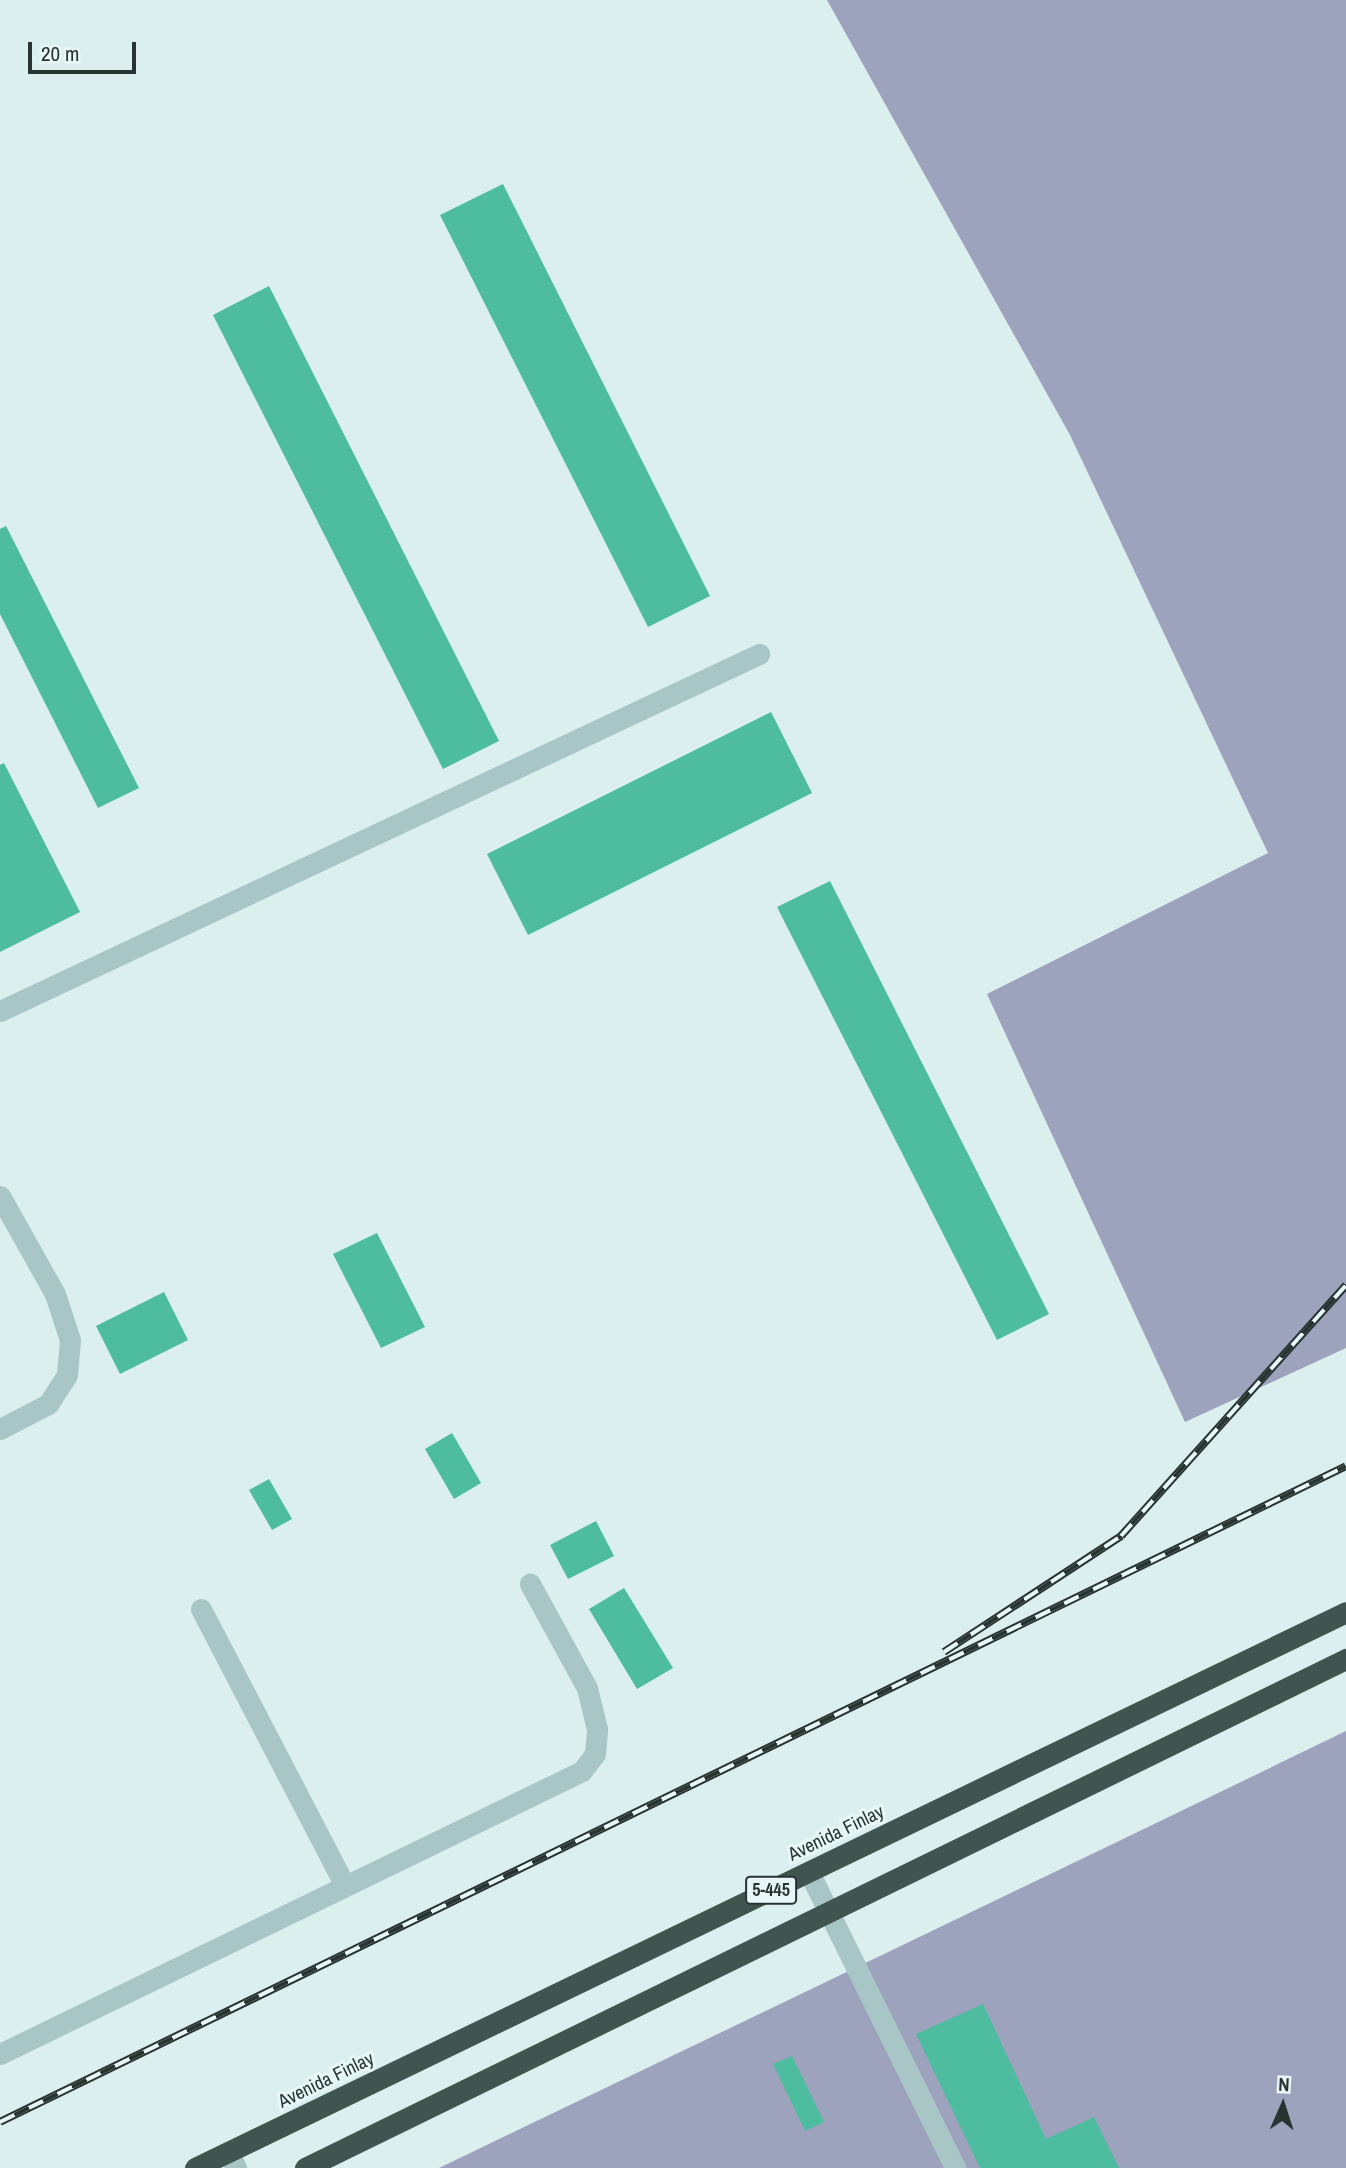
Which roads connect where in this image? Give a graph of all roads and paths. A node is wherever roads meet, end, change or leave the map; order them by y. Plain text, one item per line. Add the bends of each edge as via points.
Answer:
1 (759, 654) dead end
2 (0, 1010) edge
3 (0, 1196) edge
4 (0, 1429) edge
5 (530, 1584) dead end
6 (201, 1609) dead end
7 (1346, 1612) edge
8 (1346, 1659) edge
9 (809, 1872) junction
10 (345, 1886) junction
11 (829, 1912) junction
12 (0, 2053) edge
13 (232, 2160) edge
14 (195, 2168) edge
15 (306, 2168) edge
16 (955, 2168) edge

1 - 2 street
3 - 4 street via 55,1294 70,1340 67,1375 48,1404
5 - 10 street via 587,1688 597,1729 596,1754 582,1771
6 - 10 street
7 - 9 highway, Avenida Finlay / 5-445
8 - 11 highway, 5-445
9 - 11 street
9 - 13 highway, Avenida Finlay / 5-445
10 - 12 street
11 - 15 highway, 5-445
11 - 16 street
13 - 14 highway, Avenida Finlay / 5-445

